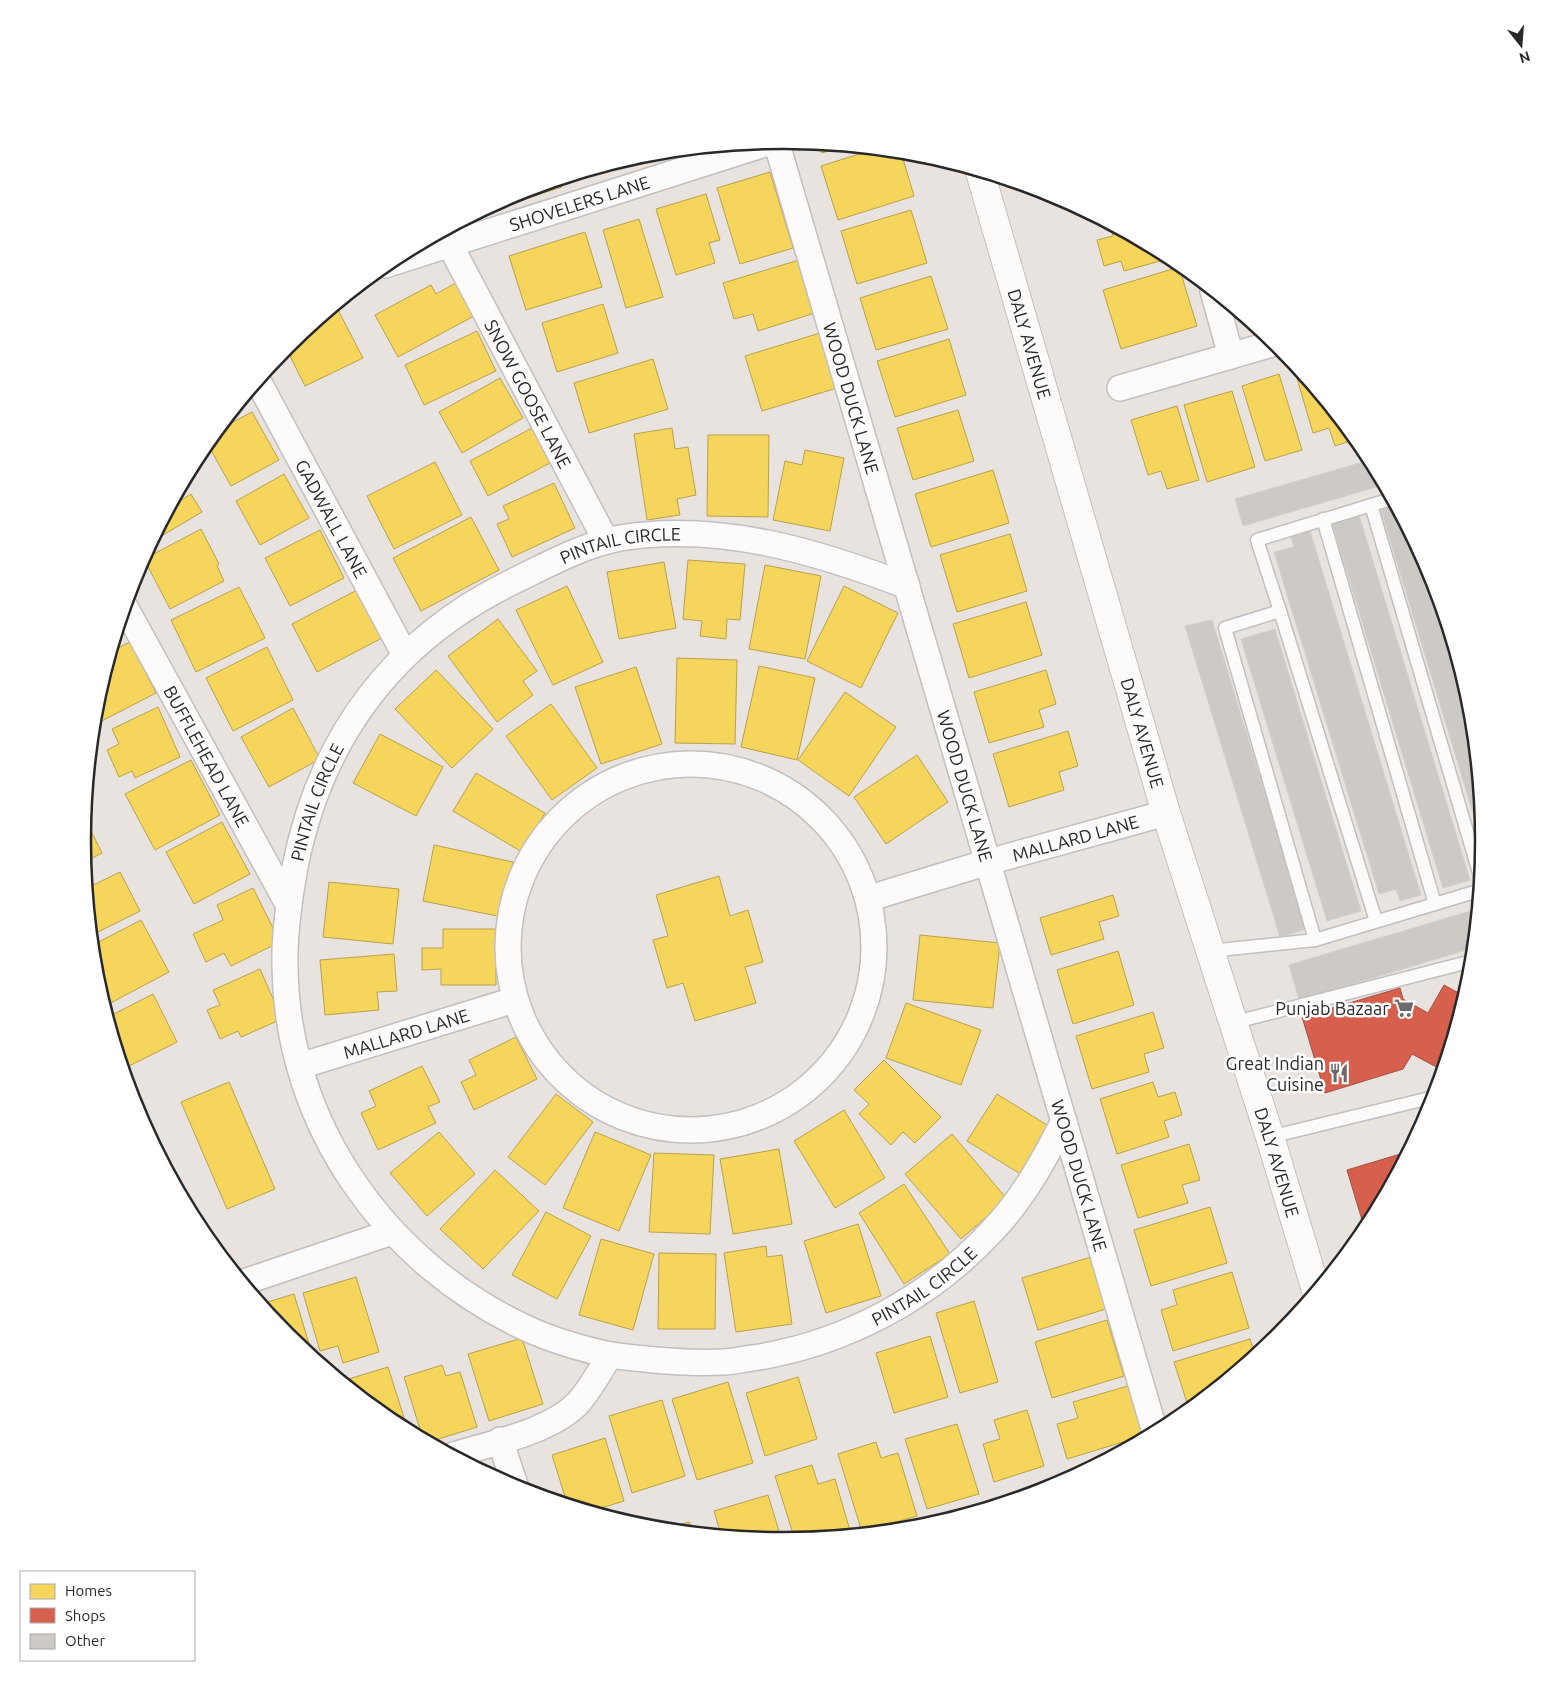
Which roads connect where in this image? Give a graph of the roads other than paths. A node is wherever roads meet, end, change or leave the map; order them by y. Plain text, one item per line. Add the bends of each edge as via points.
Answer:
1 (777, 149) edge
2 (748, 150) edge
3 (982, 178) edge
4 (450, 245) junction
5 (412, 257) edge
6 (1215, 301) edge
7 (1266, 346) edge
8 (1231, 356) junction
9 (261, 386) edge
10 (1120, 388) dead end
11 (1385, 501) edge
12 (1371, 505) junction
13 (1322, 520) junction
14 (606, 541) junction
15 (907, 586) junction
16 (1280, 611) junction
17 (130, 614) edge
18 (405, 655) junction
19 (1166, 812) junction
20 (1474, 857) edge
21 (988, 862) junction
22 (1472, 893) edge
23 (870, 898) junction
24 (288, 904) junction
25 (1434, 904) junction
26 (1376, 921) junction
27 (1315, 940) junction
28 (1210, 951) junction
29 (1463, 963) edge
30 (514, 1000) junction
31 (1232, 1024) junction
32 (300, 1066) junction
33 (1424, 1100) edge
34 (1064, 1121) junction
35 (1270, 1137) junction
36 (392, 1232) junction
37 (249, 1280) edge
38 (1314, 1284) edge
39 (610, 1355) junction
40 (1153, 1425) edge
41 (500, 1440) junction
42 (461, 1453) edge
43 (512, 1477) edge

1 - 15 street, WOOD DUCK LANE
2 - 4 street, SHOVELERS LANE
3 - 19 street, DALY AVENUE
4 - 5 street, SHOVELERS LANE
4 - 14 street, SNOW GOOSE LANE
6 - 8 street
7 - 8 street
8 - 10 street
9 - 18 street, GADWALL LANE
11 - 12 lane
12 - 13 lane
12 - 20 lane
13 - 16 lane via 1257,540
13 - 25 lane
14 - 15 street, PINTAIL CIRCLE via 665,534 757,540 812,553
14 - 18 street, PINTAIL CIRCLE via 563,557 483,596 447,620
15 - 21 street, WOOD DUCK LANE
16 - 26 lane
16 - 27 lane via 1225,628
17 - 24 street, BUFFLEHEAD LANE
18 - 24 street, PINTAIL CIRCLE via 368,697 338,742 316,790 300,841
19 - 21 street, MALLARD LANE
19 - 28 street, DALY AVENUE
21 - 23 street, MALLARD LANE
21 - 34 street, WOOD DUCK LANE
22 - 25 lane
23 - 30 street via 875,932 874,965 868,998 856,1029 815,1083 773,1111 725,1128 658,1128 626,1119 595,1104 568,1084 546,1060 527,1032
23 - 30 street via 858,866 828,825 789,792 758,776 726,767 691,764 657,768 624,777 594,792 567,813 544,838 526,867 514,899 508,933 508,967
24 - 32 street, PINTAIL CIRCLE via 285,968 290,1024
25 - 26 lane
26 - 27 lane
27 - 28 lane
28 - 31 street, DALY AVENUE
29 - 31 lane
30 - 32 street, MALLARD LANE
31 - 35 street, DALY AVENUE
32 - 36 street, PINTAIL CIRCLE via 313,1107 334,1152
33 - 35 lane
34 - 39 street, PINTAIL CIRCLE via 1024,1192 993,1231 962,1261 923,1291 874,1320 822,1342 774,1355 721,1362 672,1363
34 - 40 street, WOOD DUCK LANE
35 - 38 street, DALY AVENUE
36 - 37 street
36 - 39 street, PINTAIL CIRCLE via 434,1271 480,1304 530,1330
39 - 41 street via 578,1403 558,1419
41 - 42 street
41 - 43 street

